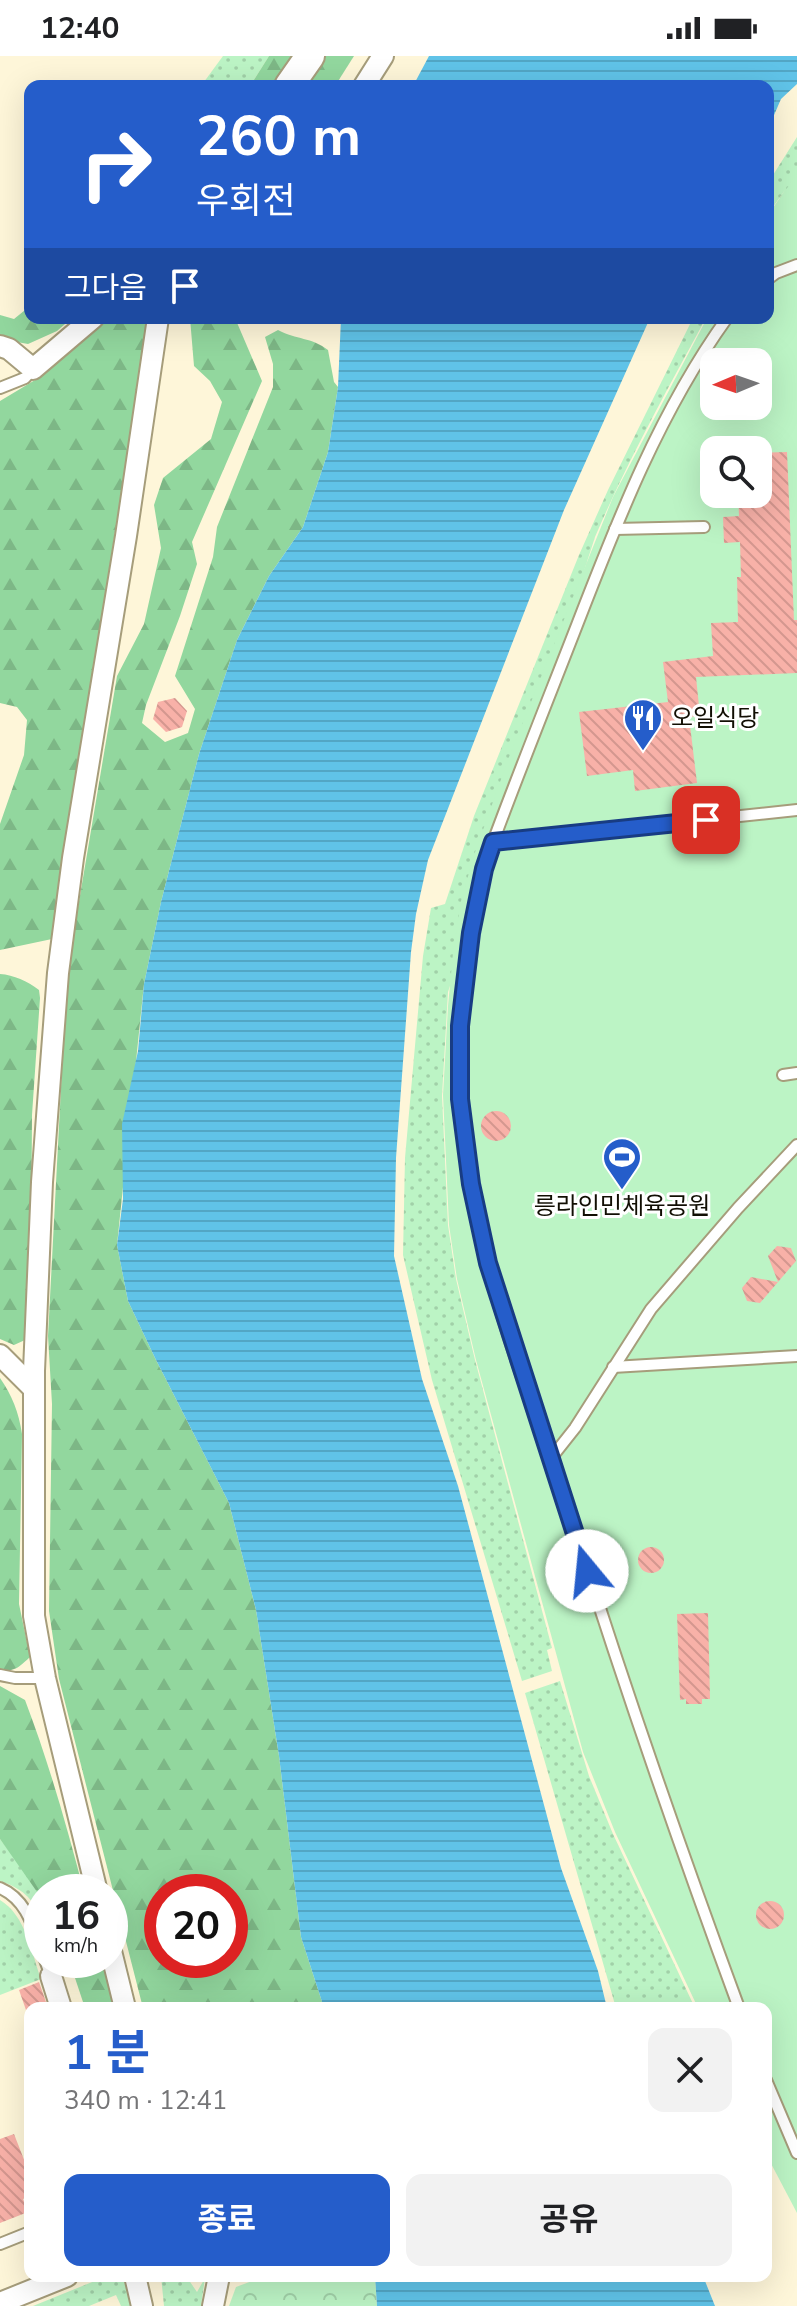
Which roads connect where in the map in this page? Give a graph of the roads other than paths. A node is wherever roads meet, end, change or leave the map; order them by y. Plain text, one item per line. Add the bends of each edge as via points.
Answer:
1 (310, 56) edge
2 (383, 56) edge
3 (293, 80) edge
4 (368, 80) edge
5 (797, 265) edge
6 (774, 274) edge
7 (86, 324) edge
8 (157, 324) edge
9 (723, 324) edge
10 (0, 346) edge
11 (33, 369) junction
12 (0, 388) edge
13 (704, 527) dead end
14 (615, 529) junction
15 (797, 810) edge
16 (493, 842) junction
17 (797, 1073) edge
18 (783, 1075) dead end
19 (797, 1145) edge
20 (0, 1355) edge
21 (797, 1356) edge
22 (613, 1367) junction
23 (34, 1389) junction
24 (552, 1457) junction
25 (0, 1675) edge
26 (45, 1678) junction
27 (93, 1874) edge
28 (0, 1888) edge
29 (24, 1909) edge
30 (51, 1978) edge
31 (118, 1978) edge
32 (59, 2002) edge
33 (124, 2002) edge
34 (737, 2002) edge
35 (772, 2094) edge
36 (797, 2153) edge
37 (24, 2234) edge
38 (0, 2244) edge
39 (52, 2282) edge
40 (136, 2282) edge
41 (218, 2282) edge
42 (0, 2303) edge
43 (142, 2306) edge
44 (213, 2306) edge

1 - 3 street
2 - 4 street
5 - 6 lane
7 - 11 street
8 - 23 street via 58,973
9 - 14 lane via 651,449
10 - 11 street
11 - 12 lane
13 - 14 lane
14 - 16 lane
15 - 16 lane
16 - 24 lane via 471,933 460,1026 460,1099 488,1263
17 - 18 lane
19 - 22 lane via 651,1309
20 - 23 street
21 - 22 lane
22 - 24 lane
23 - 26 street via 34,1616
24 - 34 lane
25 - 26 lane
26 - 27 street
28 - 29 lane
30 - 32 street
31 - 33 street
35 - 36 lane
37 - 38 lane
39 - 42 street
40 - 43 street
41 - 44 street

